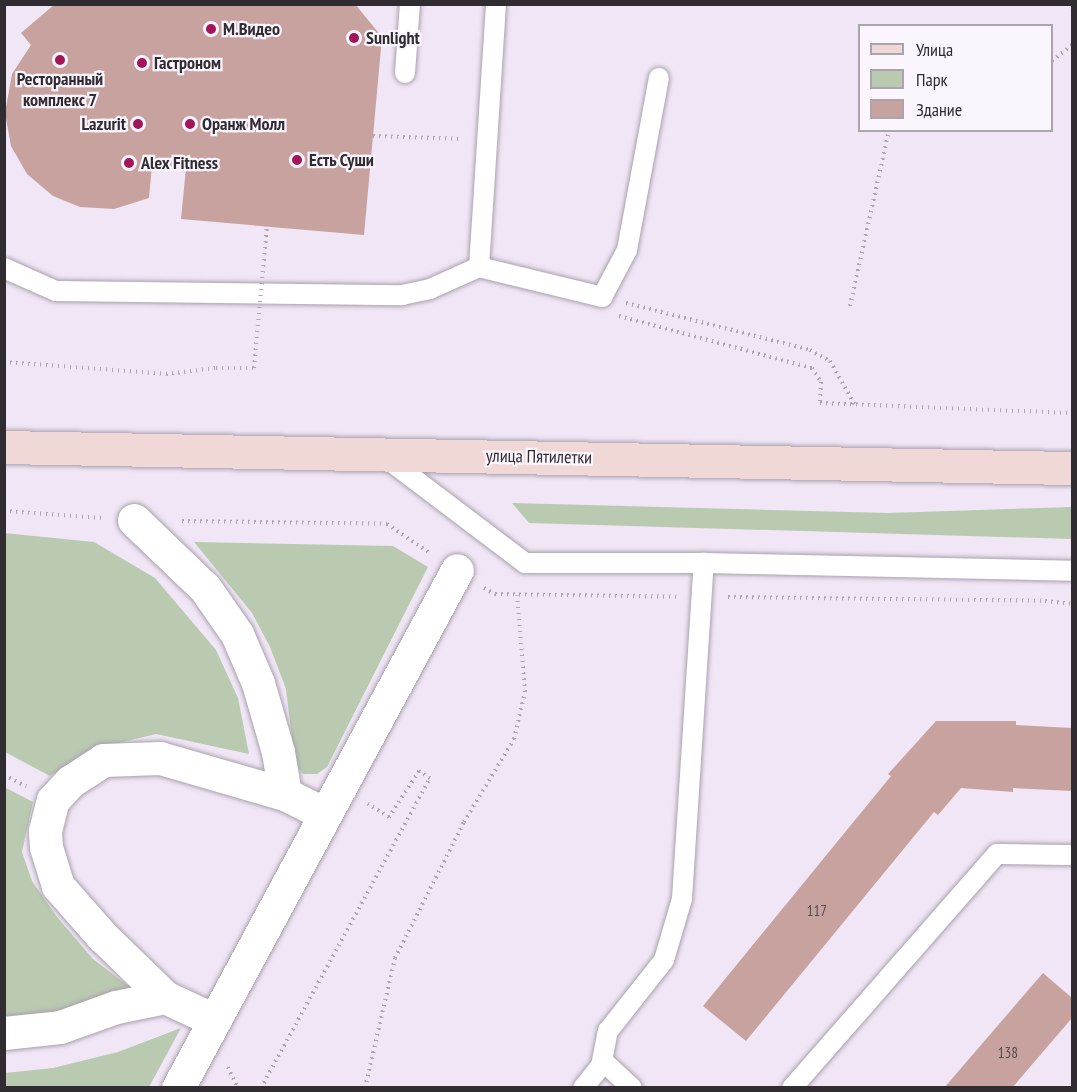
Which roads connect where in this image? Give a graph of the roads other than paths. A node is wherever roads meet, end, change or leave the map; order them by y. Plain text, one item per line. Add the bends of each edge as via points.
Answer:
1 (410, 4) edge
2 (496, 4) edge
3 (405, 73) dead end
4 (659, 78) dead end
5 (479, 267) junction
6 (4, 268) edge
7 (4, 447) edge
8 (383, 455) junction
9 (1072, 468) edge
10 (134, 520) dead end
11 (704, 563) junction
12 (457, 570) dead end
13 (1072, 571) edge
14 (285, 794) junction
15 (325, 814) junction
16 (1072, 855) edge
17 (165, 997) junction
18 (214, 1020) junction
19 (4, 1033) edge
20 (601, 1066) junction
21 (178, 1088) edge
22 (583, 1088) edge
23 (632, 1088) edge
24 (792, 1088) edge

1 - 3 lane
2 - 5 lane
4 - 5 lane via 627,250 606,305
5 - 6 lane via 430,289 402,295 56,291
7 - 8 main road, улица Пятилетки
8 - 9 main road, улица Пятилетки
8 - 11 lane via 525,563
10 - 14 street via 205,588 237,634 258,683 278,752
11 - 13 lane
11 - 20 lane via 682,899 664,960 608,1031
12 - 15 street
14 - 15 street
14 - 17 street via 160,758 103,760 71,781 53,800 45,831 58,886 102,936
15 - 18 street
16 - 24 lane via 997,854
17 - 18 street
17 - 19 street via 116,1007 60,1027
18 - 21 street
20 - 22 lane
20 - 23 lane via 604,1062

